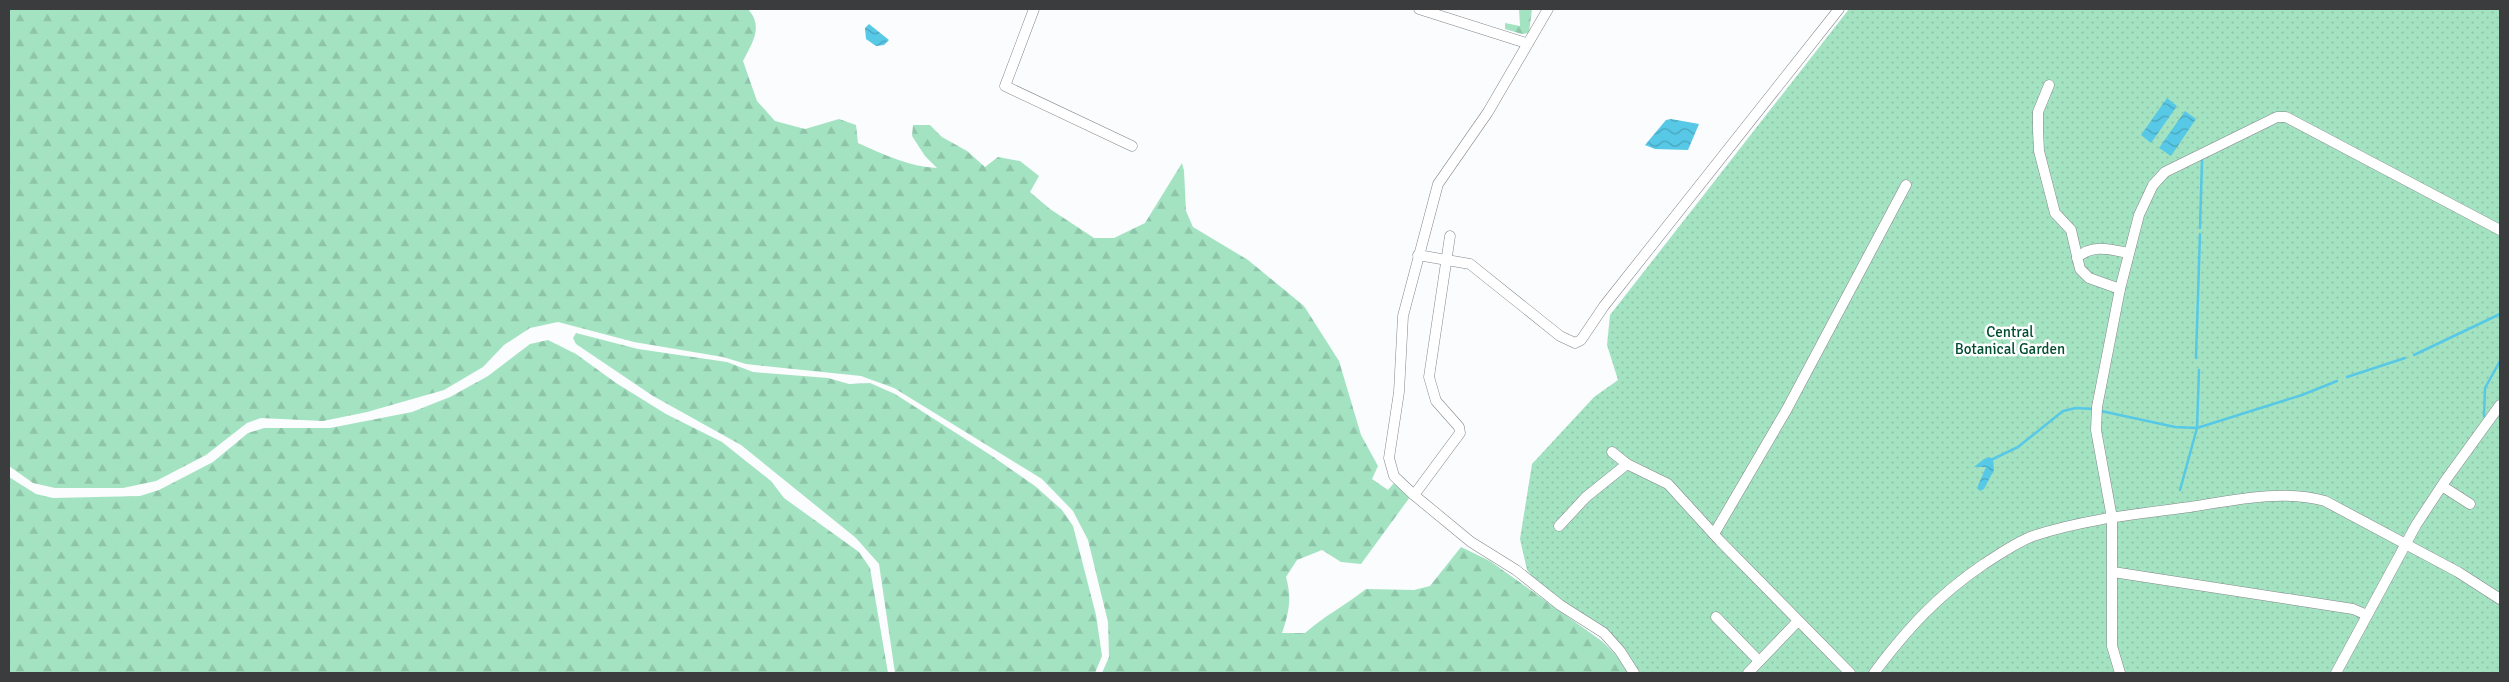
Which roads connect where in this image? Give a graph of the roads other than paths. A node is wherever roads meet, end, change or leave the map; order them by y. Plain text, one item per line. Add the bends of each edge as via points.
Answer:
1 (1034, 9) edge
2 (1419, 9) edge
3 (1548, 9) edge
4 (1840, 9) edge
5 (1526, 44) junction
6 (2049, 85) dead end
7 (1132, 146) dead end
8 (1906, 185) dead end
9 (2500, 230) edge
10 (1450, 236) dead end
11 (2128, 253) junction
12 (1418, 255) junction
13 (2077, 258) junction
14 (1447, 260) junction
15 (2120, 289) junction
16 (2500, 405) edge
17 (1612, 452) dead end
18 (1627, 464) junction
19 (2442, 486) junction
20 (1414, 494) junction
21 (2470, 504) dead end
22 (2112, 518) junction
23 (1559, 526) dead end
24 (1714, 534) junction
25 (2406, 544) junction
26 (2113, 572) junction
27 (2500, 599) edge
28 (2367, 615) junction
29 (1716, 617) dead end
30 (1797, 622) junction
31 (1759, 661) junction
32 (1750, 672) edge
33 (1634, 673) edge
34 (1850, 673) edge
35 (1874, 673) edge
36 (2120, 673) edge
37 (2336, 673) edge

1 - 7 street via 1005,86
2 - 5 street
3 - 5 street
4 - 14 street via 1604,306 1581,340 1575,343 1560,336 1470,264
5 - 12 street via 1488,112 1438,183
6 - 13 street via 2038,112 2039,151 2055,213 2071,230
8 - 24 street via 1782,417
9 - 11 street via 2295,120 2281,116 2158,178 2143,204
10 - 14 street
11 - 13 street via 2107,248 2092,249
11 - 15 street
12 - 14 street
12 - 20 street via 1403,316 1399,392 1389,458 1394,476
13 - 15 street via 2080,269 2089,278
14 - 20 street via 1428,377 1436,401 1459,427 1460,433
15 - 22 street via 2096,419
16 - 19 street
17 - 18 street
18 - 23 street via 1596,488
18 - 24 street via 1668,484
19 - 21 street
19 - 25 street
20 - 33 street via 1471,542 1604,633
22 - 25 street via 2244,498 2309,496 2340,508
22 - 26 street
22 - 35 street via 2048,532 2007,548 1935,601
24 - 30 street
25 - 27 street
25 - 28 street
26 - 28 street via 2353,609
26 - 36 street via 2112,646
28 - 37 street
29 - 31 street
30 - 31 street
30 - 34 street
31 - 32 street

